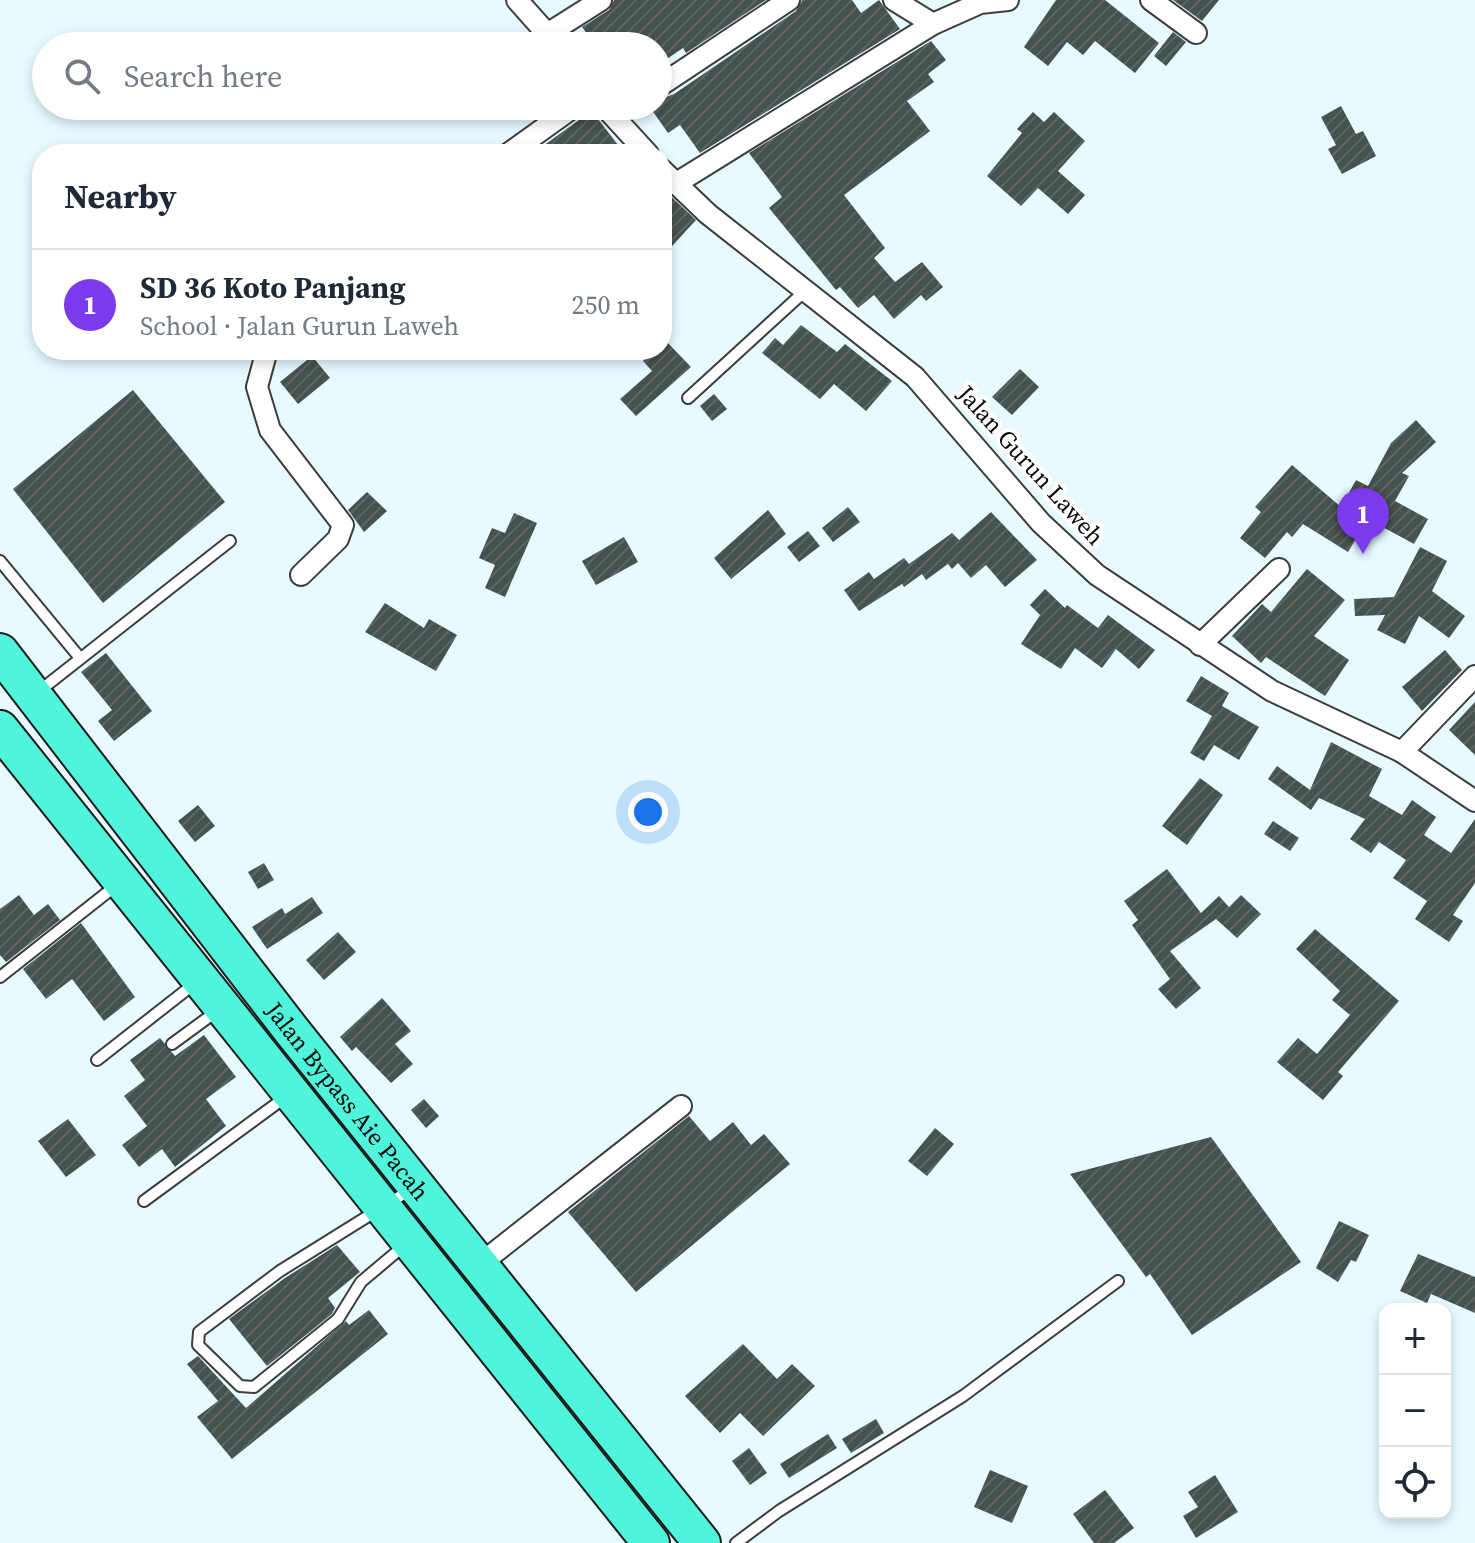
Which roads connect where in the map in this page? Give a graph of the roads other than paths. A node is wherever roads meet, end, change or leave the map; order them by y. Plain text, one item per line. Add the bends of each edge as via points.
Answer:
1 (517, 0) edge
2 (601, 0) edge
3 (789, 0) edge
4 (894, 0) edge
5 (1008, 0) edge
6 (1151, 0) edge
7 (978, 2) edge
8 (933, 24) junction
9 (546, 32) edge
10 (563, 32) edge
11 (1196, 33) dead end
12 (672, 78) edge
13 (555, 120) edge
14 (623, 120) edge
15 (522, 144) edge
16 (641, 144) edge
17 (672, 175) edge
18 (672, 180) edge
19 (805, 291) junction
20 (264, 360) edge
21 (688, 398) dead end
22 (230, 541) dead end
23 (0, 561) edge
24 (1279, 569) dead end
25 (301, 575) dead end
26 (1200, 645) junction
27 (0, 652) edge
28 (80, 658) junction
29 (1475, 676) edge
30 (33, 696) junction
31 (0, 729) edge
32 (1402, 752) junction
33 (1475, 801) edge
34 (122, 881) junction
35 (0, 977) edge
36 (201, 977) junction
37 (225, 1006) junction
38 (172, 1044) dead end
39 (97, 1060) dead end
40 (292, 1093) junction
41 (681, 1106) dead end
42 (415, 1186) junction
43 (144, 1201) dead end
44 (380, 1209) junction
45 (408, 1243) junction
46 (480, 1264) junction
47 (1118, 1281) dead end
48 (651, 1543) edge
49 (702, 1543) edge
50 (736, 1543) edge

1 - 9 street
2 - 10 street
3 - 12 street
4 - 8 street
5 - 7 street
6 - 11 street
7 - 8 street
8 - 17 street
13 - 15 street
14 - 16 street
18 - 19 street, Jalan Gurun Laweh
19 - 21 lane
19 - 26 street, Jalan Gurun Laweh via 915,377 1041,523 1097,575
20 - 25 street via 257,387 270,430 343,525 338,539
22 - 28 lane
23 - 28 lane
24 - 26 street
26 - 32 street, Jalan Gurun Laweh via 1272,691
27 - 30 highway, Jalan Bypass Aie Pacah
28 - 30 lane
29 - 32 street
30 - 42 highway, Jalan Bypass Aie Pacah
31 - 34 highway
32 - 33 street, Jalan Gurun Laweh
34 - 35 lane
34 - 36 highway
36 - 37 highway
36 - 39 lane
37 - 38 lane
37 - 40 highway
40 - 43 lane
40 - 44 highway
41 - 46 street
42 - 44 lane
42 - 46 highway, Jalan Bypass Aie Pacah
44 - 45 highway
44 - 45 lane via 280,1271 199,1332 198,1345 240,1386 254,1387 338,1319 361,1282
45 - 48 highway
46 - 49 highway, Jalan Bypass Aie Pacah
47 - 50 lane via 963,1396

